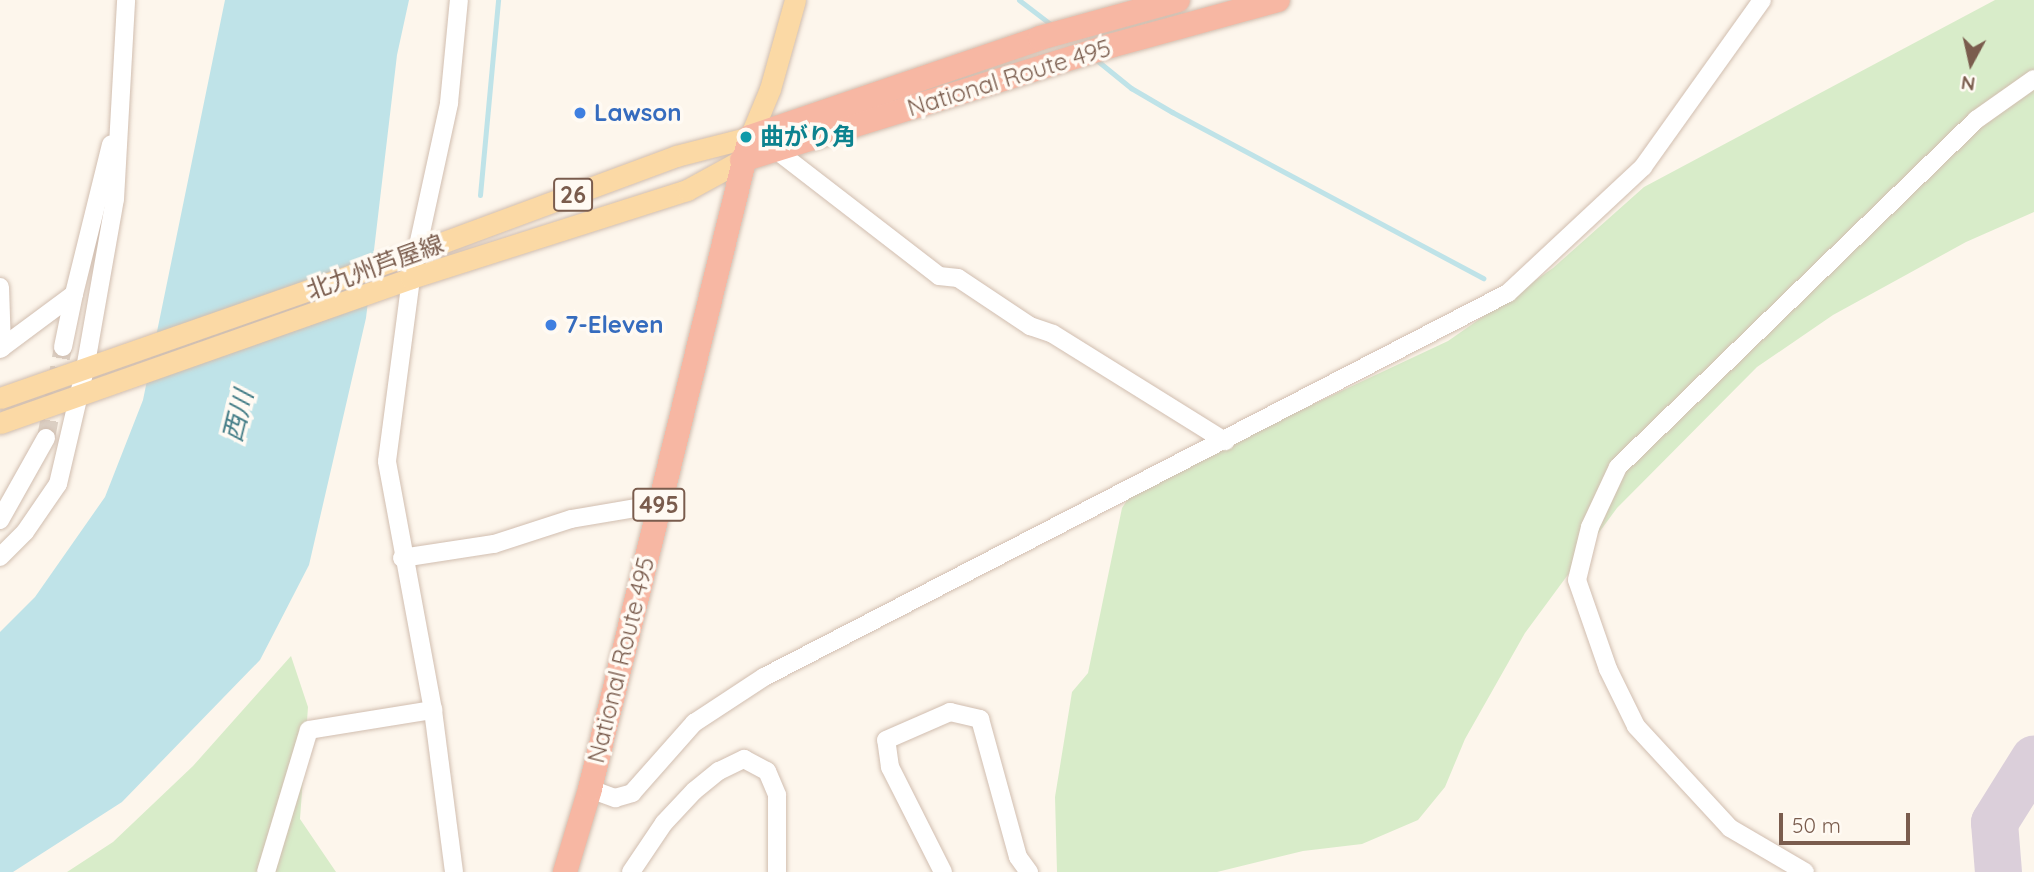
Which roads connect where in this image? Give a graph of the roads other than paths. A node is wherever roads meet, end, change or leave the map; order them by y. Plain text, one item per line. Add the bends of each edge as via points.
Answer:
1 (126, 0) edge
2 (459, 0) edge
3 (795, 0) edge
4 (1178, 0) edge
5 (1278, 0) edge
6 (1762, 0) edge
7 (2034, 79) edge
8 (123, 94) junction
9 (750, 137) junction
10 (776, 150) junction
11 (742, 160) junction
12 (407, 256) junction
13 (402, 282) junction
14 (0, 287) edge
15 (74, 294) junction
16 (64, 347) tunnel mouth
17 (1, 348) edge
18 (92, 367) junction
19 (87, 392) junction
20 (0, 398) edge
21 (0, 423) edge
22 (46, 438) tunnel mouth
23 (1225, 441) junction
24 (659, 504) junction
25 (0, 520) edge
26 (0, 557) edge
27 (402, 558) junction
28 (433, 710) junction
29 (590, 789) junction
30 (266, 872) edge
31 (454, 872) edge
32 (565, 872) edge
33 (631, 872) edge
34 (777, 872) edge
35 (943, 872) edge
36 (1029, 872) edge
37 (1805, 872) edge

1 - 8 street
2 - 12 street via 449,103
3 - 9 main road via 770,89
4 - 9 highway, National Route 495 via 1040,38
5 - 10 highway, National Route 495 via 1110,46
6 - 23 street via 1643,167 1508,293
7 - 37 street via 1976,120 1618,467 1590,527 1577,580 1608,668 1636,726 1730,828
8 - 15 street
8 - 18 street via 115,199
9 - 11 highway, National Route 495 / 495
9 - 12 main road, 北九州芦屋線 / 26 via 676,156
10 - 11 highway, National Route 495
10 - 23 street via 939,276 958,278
11 - 13 main road, 北九州芦屋線 / 26 via 687,190
11 - 24 highway, National Route 495 / 495
12 - 13 street
12 - 18 main road, 北九州芦屋線 / 26
13 - 19 main road, 北九州芦屋線 / 26
13 - 27 street via 387,461
14 - 17 street
15 - 16 street
15 - 17 street
18 - 19 street
18 - 20 main road, 北九州芦屋線 / 26
19 - 21 main road, 北九州芦屋線 / 26
19 - 26 street via 58,484 25,532
22 - 25 street
23 - 29 street via 720,703 677,740 632,793 615,798
24 - 27 street via 571,519 494,544
24 - 29 highway, National Route 495 / 495
27 - 28 street
28 - 30 street via 309,730
28 - 31 street
29 - 32 highway, National Route 495 / 495
33 - 34 street via 664,823 694,791 744,759 767,771 777,795
35 - 36 street via 890,767 886,740 950,712 980,719 1018,857

